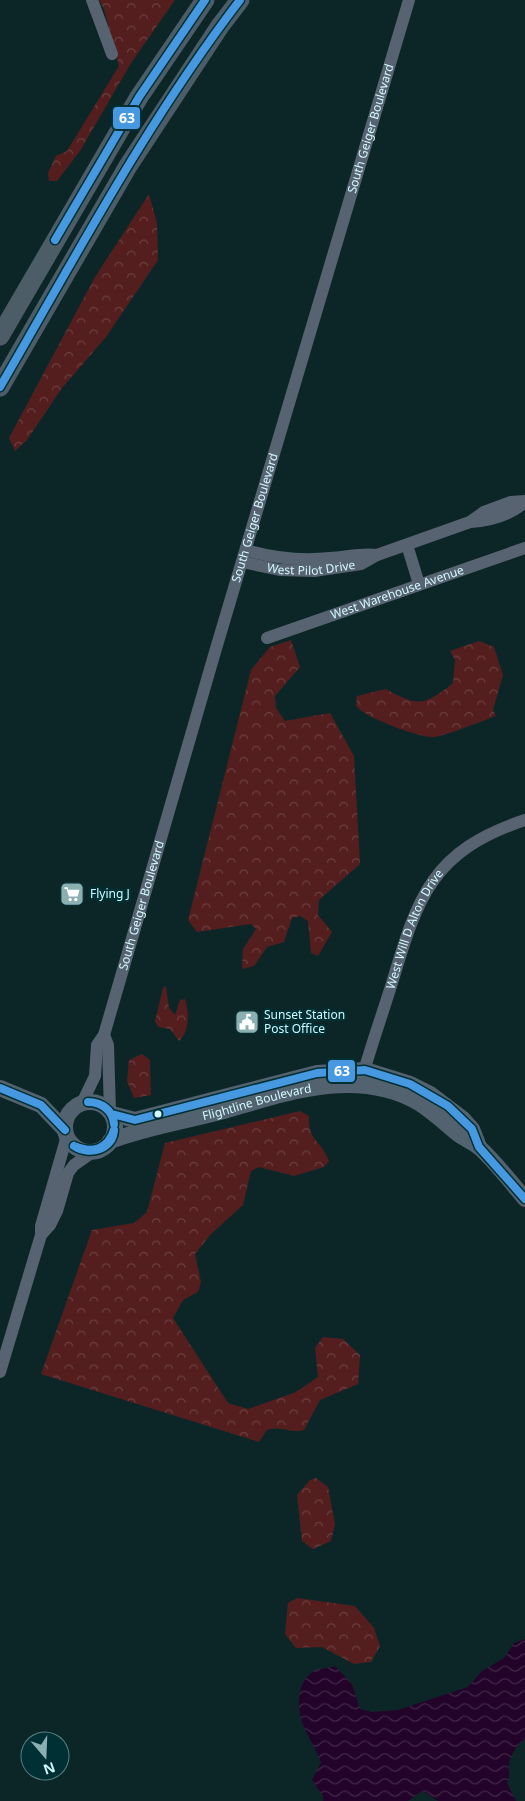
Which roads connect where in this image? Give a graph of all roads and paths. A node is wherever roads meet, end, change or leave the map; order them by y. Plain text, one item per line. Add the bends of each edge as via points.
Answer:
1 (92, 0) edge
2 (205, 0) edge
3 (240, 0) edge
4 (409, 0) edge
5 (112, 54) dead end
6 (0, 336) edge
7 (0, 388) edge
8 (525, 502) edge
9 (407, 544) junction
10 (525, 548) edge
11 (244, 556) junction
12 (420, 584) junction
13 (268, 638) dead end
14 (525, 820) edge
15 (104, 1035) junction
16 (363, 1078) junction
17 (0, 1088) edge
18 (40, 1105) junction
19 (78, 1105) junction
20 (111, 1113) junction
21 (66, 1133) junction
22 (110, 1141) junction
23 (94, 1151) junction
24 (525, 1199) edge
25 (41, 1235) junction
26 (0, 1372) edge

1 - 5 street
2 - 6 highway via 119,130
3 - 7 highway via 119,182
4 - 11 street, South Geiger Boulevard
8 - 9 street, West Pilot Drive via 511,502 470,522
9 - 11 street, West Pilot Drive via 361,564 314,571 280,570
9 - 12 street
10 - 12 street, West Warehouse Avenue
11 - 15 street, South Geiger Boulevard
12 - 13 street, West Warehouse Avenue
14 - 16 street, West Will D Alton Drive via 471,843 442,868 423,894 410,921
15 - 19 street, South Geiger Boulevard via 97,1045 95,1076
15 - 20 street, South Geiger Boulevard via 108,1045
16 - 20 main road, Flightline Boulevard via 317,1073 135,1120
16 - 22 main road, Flightline Boulevard via 296,1091
16 - 24 main road, Flightline Boulevard via 410,1084 430,1094 463,1119 479,1147
17 - 18 main road
18 - 19 main road
18 - 21 main road
19 - 20 main road via 98,1103
19 - 21 main road via 65,1121
20 - 22 main road via 115,1127
21 - 23 main road via 72,1145 80,1150
21 - 25 street
22 - 23 main road
23 - 25 street via 68,1173 57,1211
25 - 26 street

